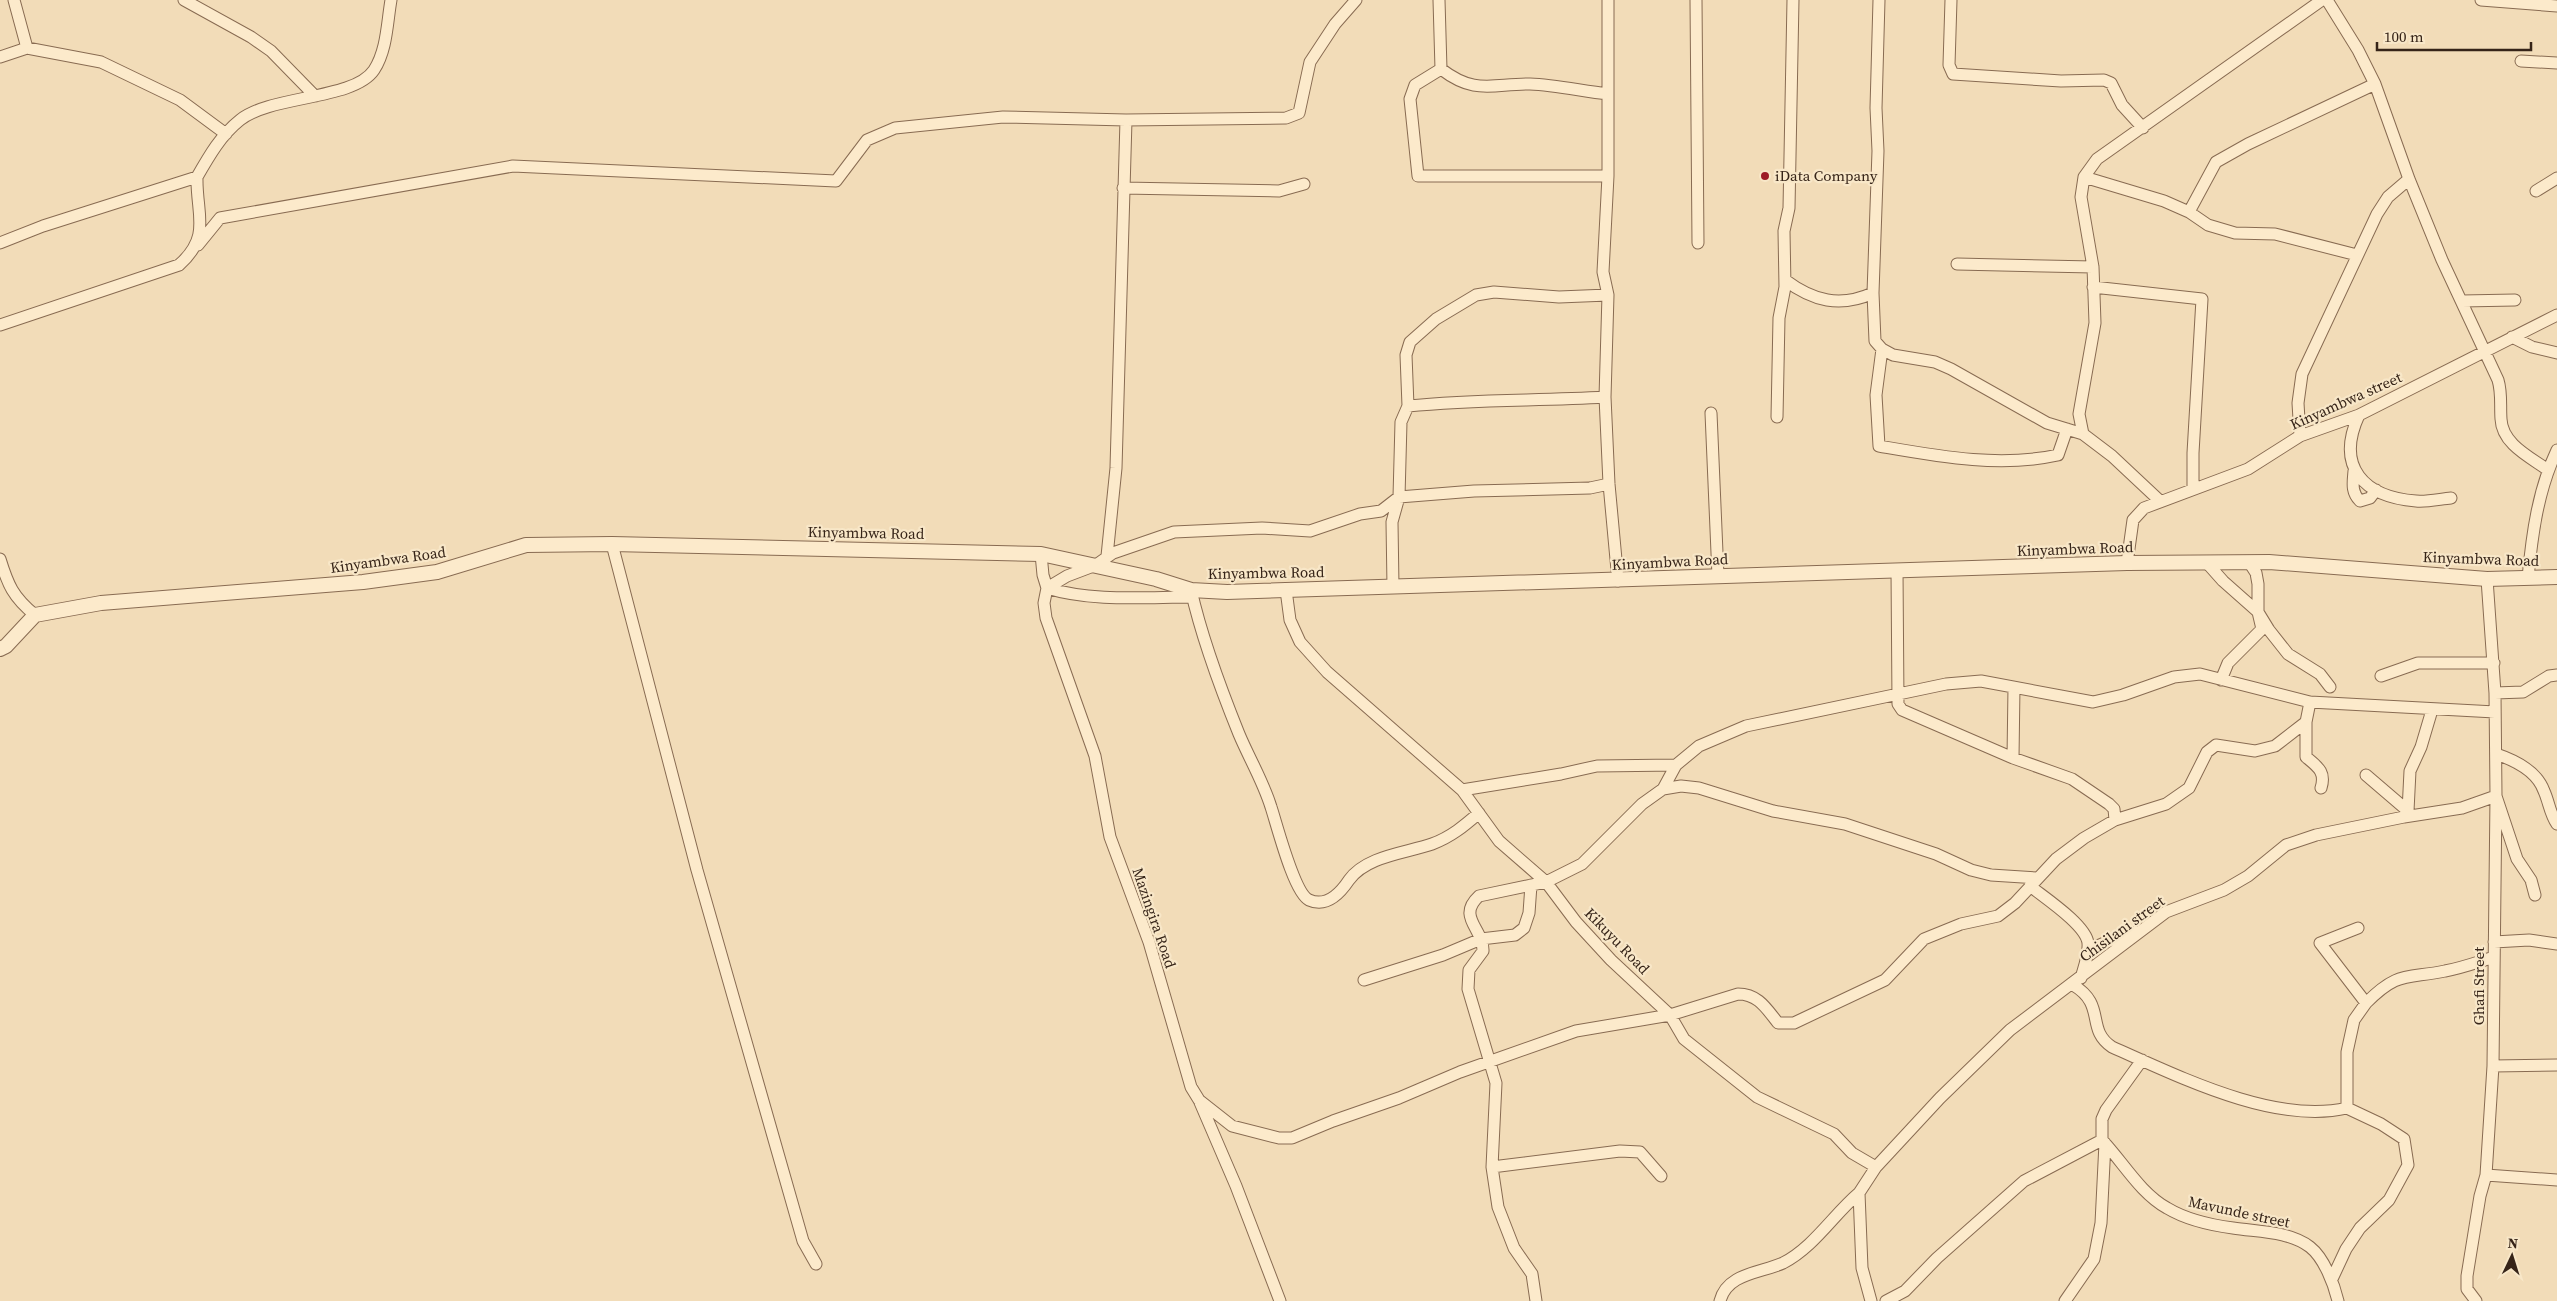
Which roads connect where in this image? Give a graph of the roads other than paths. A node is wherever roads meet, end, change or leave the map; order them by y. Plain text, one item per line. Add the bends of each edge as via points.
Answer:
1 (14, 0) edge
2 (184, 0) edge
3 (391, 0) edge
4 (1356, 0) edge
5 (1439, 0) edge
6 (1608, 0) edge
7 (1696, 0) edge
8 (1793, 0) edge
9 (1879, 0) edge
10 (1951, 0) edge
11 (2322, 0) edge
12 (2327, 0) edge
13 (2481, 0) edge
14 (2557, 6) edge
15 (27, 48) junction
16 (0, 57) edge
17 (2521, 62) dead end
18 (2557, 63) edge
19 (1441, 69) junction
20 (2375, 84) junction
21 (1608, 94) junction
22 (315, 96) junction
23 (1126, 120) junction
24 (2143, 128) junction
25 (226, 134) junction
26 (1608, 176) junction
27 (2084, 176) junction
28 (197, 177) junction
29 (2557, 178) edge
30 (2409, 179) junction
31 (1304, 184) dead end
32 (1123, 188) junction
33 (2536, 191) dead end
34 (2190, 212) junction
35 (0, 243) edge
36 (1698, 243) dead end
37 (198, 244) junction
38 (2358, 255) junction
39 (1957, 264) dead end
40 (2093, 267) junction
41 (1785, 280) junction
42 (2092, 287) junction
43 (1873, 293) junction
44 (1608, 296) junction
45 (2515, 300) dead end
46 (2462, 301) junction
47 (2557, 315) edge
48 (0, 326) edge
49 (2512, 337) junction
50 (1882, 350) junction
51 (2486, 350) junction
52 (2557, 353) edge
53 (1605, 397) junction
54 (1408, 406) junction
55 (1711, 413) dead end
56 (2359, 416) junction
57 (1777, 417) dead end
58 (2067, 429) junction
59 (2083, 434) junction
60 (2300, 436) junction
61 (2557, 450) edge
62 (2548, 470) junction
63 (2354, 471) junction
64 (1609, 484) junction
65 (2194, 489) junction
66 (2376, 490) junction
67 (1399, 497) junction
68 (2451, 498) dead end
69 (2160, 501) junction
70 (612, 544) junction
71 (1041, 554) junction
72 (0, 559) edge
73 (1101, 561) junction
74 (2249, 562) junction
75 (2127, 563) junction
76 (2207, 563) junction
77 (1897, 570) junction
78 (1718, 576) junction
79 (2557, 577) edge
80 (2528, 578) junction
81 (2487, 579) junction
82 (1618, 581) junction
83 (1393, 587) junction
84 (1047, 588) junction
85 (1286, 590) junction
86 (1191, 594) junction
87 (2258, 612) junction
88 (35, 615) junction
89 (0, 648) edge
90 (2494, 663) junction
91 (2557, 675) edge
92 (2381, 676) dead end
93 (2221, 680) junction
94 (2014, 687) junction
95 (2330, 687) dead end
96 (2495, 692) junction
97 (1898, 693) junction
98 (2310, 702) junction
99 (2432, 710) junction
100 (2495, 712) junction
101 (2306, 722) junction
102 (2496, 754) junction
103 (2013, 758) junction
104 (1676, 765) junction
105 (2366, 775) dead end
106 (2321, 788) dead end
107 (1663, 789) junction
108 (1462, 790) junction
109 (2496, 796) junction
110 (1478, 813) junction
111 (2116, 820) junction
112 (2557, 824) edge
113 (1546, 882) junction
114 (2034, 882) junction
115 (1531, 885) junction
116 (2535, 895) dead end
117 (2358, 928) dead end
118 (2142, 931) junction
119 (1482, 939) junction
120 (2494, 942) junction
121 (2557, 944) edge
122 (2088, 950) junction
123 (2494, 957) junction
124 (1364, 980) dead end
125 (2077, 981) junction
126 (2366, 1003) junction
127 (1670, 1015) junction
128 (2142, 1060) junction
129 (1489, 1061) junction
130 (2557, 1065) edge
131 (2493, 1066) junction
132 (1199, 1100) junction
133 (2347, 1108) junction
134 (2103, 1141) junction
135 (1492, 1167) junction
136 (1876, 1167) junction
137 (2486, 1175) junction
138 (1661, 1176) dead end
139 (2557, 1180) edge
140 (1859, 1193) junction
141 (816, 1264) dead end
142 (2332, 1279) junction
143 (1280, 1301) edge
144 (1536, 1301) edge
145 (1720, 1301) edge
146 (1871, 1301) edge
147 (1886, 1301) edge
148 (2066, 1301) edge
149 (2338, 1301) edge
150 (2476, 1301) edge

1 - 15 street
2 - 22 street via 251,36 271,51
3 - 22 street via 381,55 373,71 358,82
4 - 23 street via 1335,24 1310,62 1299,113 1286,118
5 - 19 street
6 - 21 street
7 - 36 street
8 - 41 street
9 - 43 street
10 - 24 street via 1949,65 1953,74 2062,81 2104,80 2111,83 2122,105
11 - 24 street
12 - 20 street
13 - 14 street
15 - 16 street
15 - 25 street via 101,62 180,100
17 - 18 street
19 - 21 street via 1455,79 1478,88 1530,84
19 - 26 street via 1415,85 1410,100 1418,176
20 - 30 street
20 - 34 street via 2216,162
21 - 26 street
22 - 25 street via 266,106 241,119
23 - 32 street
23 - 37 street via 1003,117 895,128 867,140 836,180 513,166 220,218
24 - 27 street via 2097,159
25 - 28 street via 214,147
26 - 44 street via 1603,272
27 - 34 street
27 - 40 street via 2082,196
28 - 35 street
28 - 37 street via 196,196 201,214
29 - 33 street
30 - 38 street via 2388,197
30 - 46 street
31 - 32 street via 1279,191
32 - 73 street via 1116,468
34 - 38 street via 2208,224 2235,232 2275,234
37 - 48 street via 188,258 168,271
38 - 60 street via 2302,374 2298,403
39 - 40 street
40 - 42 street
41 - 43 street via 1801,291 1836,302 1850,302
41 - 57 street via 1779,318
42 - 59 street via 2094,323 2079,414
42 - 65 street via 2202,299 2193,453
43 - 50 street via 1875,341
44 - 53 street
44 - 54 street via 1559,297 1494,292 1476,295 1436,319 1410,342 1406,355
45 - 46 street
46 - 51 street
47 - 49 street, Kinyambwa street
49 - 51 street, Kinyambwa street
49 - 52 street via 2532,347
50 - 58 street via 1943,366 2047,422
50 - 58 street via 1876,395 1879,446 1937,456 2040,459 2058,455
51 - 56 street, Kinyambwa street
51 - 62 street via 2502,392 2504,433 2514,445
53 - 54 street via 1473,400
53 - 64 street
54 - 67 street via 1400,433
55 - 78 street
56 - 60 street, Kinyambwa street
56 - 63 street via 2352,429 2350,452
58 - 59 street
59 - 69 street
60 - 65 street, Kinyambwa street via 2248,469
61 - 62 street
62 - 80 street via 2532,532
63 - 66 street
63 - 66 street via 2354,496 2360,501 2370,498
64 - 67 street via 1590,488
64 - 82 street
65 - 69 street, Kinyambwa street
66 - 68 street via 2418,501
67 - 73 street via 1381,510 1317,530 1184,530 1166,534
67 - 83 street via 1392,522
69 - 75 street, Kinyambwa street via 2144,508 2133,520
70 - 71 street, Kinyambwa Road
70 - 88 street, Kinyambwa Road via 526,545 428,573 363,582 101,602
70 - 141 street via 697,870 803,1241
71 - 73 street, Kinyambwa Road
71 - 84 street, Mazingira Road
72 - 88 street via 9,587 21,604
73 - 84 street
73 - 86 street, Kinyambwa Road
74 - 76 street, Kinyambwa Road
74 - 81 street, Kinyambwa Road
74 - 87 street via 2258,584
75 - 76 street, Kinyambwa Road
75 - 77 street, Kinyambwa Road
76 - 87 street
77 - 78 street, Kinyambwa Road
77 - 97 street
78 - 82 street, Kinyambwa Road
79 - 80 street, Kinyambwa Road
80 - 81 street, Kinyambwa Road
81 - 90 street, Ghafi Street
82 - 83 street, Kinyambwa Road
83 - 85 street, Kinyambwa Road
84 - 86 street via 1081,594
84 - 132 street, Mazingira Road via 1046,618 1095,756 1110,837 1149,942 1191,1087
85 - 86 street, Kinyambwa Road
85 - 108 street, Kikuyu Road via 1290,620 1300,642 1327,672
86 - 110 street via 1202,637 1239,736 1268,797 1291,871 1304,896 1311,901 1322,902 1332,898 1361,868 1456,833
87 - 93 street via 2262,629 2228,663
87 - 95 street via 2288,654 2320,674
88 - 89 street via 6,646
90 - 92 street via 2418,662
90 - 96 street, Ghafi Street
91 - 96 street via 2549,676 2523,692
93 - 94 street via 2200,674 2174,677 2093,702
93 - 98 street
94 - 97 street via 1981,681
94 - 103 street
96 - 100 street, Ghafi Street
97 - 103 street via 1898,704 1902,710
97 - 104 street via 1746,726 1699,746
98 - 99 street
98 - 101 street
99 - 100 street
99 - 105 street via 2422,747 2410,771 2408,811
100 - 102 street, Ghafi Street
101 - 106 street via 2306,757 2321,769 2324,779
101 - 111 street via 2275,746 2255,751 2216,745 2207,752 2189,788 2166,804
102 - 109 street, Ghafi Street
102 - 112 street via 2518,762 2538,780
103 - 111 street via 2072,779 2109,804 2114,809
104 - 107 street
104 - 108 street via 1597,766
107 - 113 street via 1617,827 1582,864
107 - 114 street via 1699,788 1774,811 1845,824 1936,854 1971,870
108 - 110 street, Kikuyu Road
109 - 116 street via 2517,859 2531,880
109 - 118 street, Chisilani street via 2462,808 2346,829 2286,845 2248,876 2224,890 2166,912
109 - 120 street, Ghafi Street
110 - 113 street, Kikuyu Road via 1499,841
111 - 114 street via 2056,859
113 - 115 street
113 - 127 street, Kikuyu Road via 1576,922 1611,960
114 - 122 street via 2081,929 2086,936
114 - 127 street via 1998,916 1961,924 1924,939 1885,980 1794,1024 1778,1022 1758,998 1749,994 1738,994
115 - 119 street via 1529,913 1524,928 1515,935
115 - 119 street via 1492,892 1472,902 1472,924
117 - 126 street via 2320,942
118 - 122 street
118 - 125 street, Chisilani street
119 - 124 street
119 - 129 street via 1483,951 1469,970 1468,989
120 - 121 street via 2529,940
120 - 123 street, Ghafi Street
122 - 125 street
123 - 126 street via 2446,972 2409,975 2386,985
123 - 131 street, Ghafi Street
125 - 128 street via 2090,998 2103,1041
125 - 136 street, Chisilani street via 2010,1030
126 - 133 street via 2354,1020 2347,1052
127 - 129 street via 1576,1031
127 - 136 street, Kikuyu Road via 1684,1039 1757,1097 1834,1134 1852,1153
128 - 133 street via 2258,1105 2329,1112
128 - 134 street via 2106,1110 2102,1120
129 - 132 street via 1292,1138 1279,1138 1232,1126
129 - 135 street via 1496,1083
130 - 131 street
131 - 137 street, Ghafi Street
132 - 143 street, Mazingira Road
133 - 142 street via 2404,1139 2408,1165 2390,1200 2360,1228
134 - 142 street, Mavunde street via 2151,1198 2167,1208 2209,1224 2286,1235 2311,1248
134 - 147 street via 2024,1180 1905,1291
134 - 148 street via 2101,1223 2094,1259
135 - 138 street via 1620,1151 1640,1152
135 - 144 street via 1498,1207 1514,1248 1532,1274
136 - 140 street
137 - 139 street
137 - 150 street, Ghafi Street via 2467,1276 2467,1289
140 - 145 street via 1797,1254 1781,1264 1746,1275 1730,1284
140 - 146 street via 1862,1268
142 - 149 street, Mavunde street

